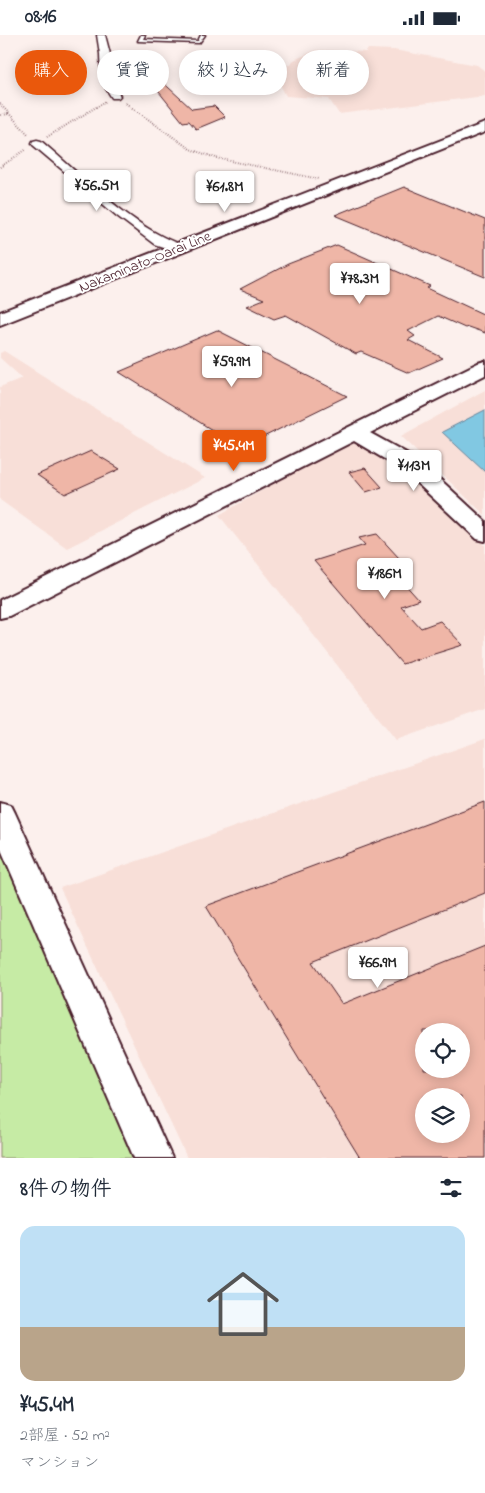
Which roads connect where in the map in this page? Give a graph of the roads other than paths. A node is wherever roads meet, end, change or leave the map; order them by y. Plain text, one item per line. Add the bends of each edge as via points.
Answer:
1 (101, 35) edge
2 (143, 35) edge
3 (203, 35) edge
4 (115, 96) road end
5 (485, 127) edge
6 (37, 143) road end
7 (178, 248) junction
8 (0, 319) edge
9 (485, 367) edge
10 (355, 433) junction
11 (485, 534) edge
12 (0, 610) edge
13 (0, 813) edge
14 (153, 1158) edge

1 - 4 street via 106,81
2 - 3 lane via 140,40 200,42
5 - 7 street, Nakaminato-Oarai Line
6 - 7 street via 121,215 158,241
7 - 8 street, Nakaminato-Oarai Line
9 - 10 street
10 - 11 street via 411,465
10 - 12 street
13 - 14 street

